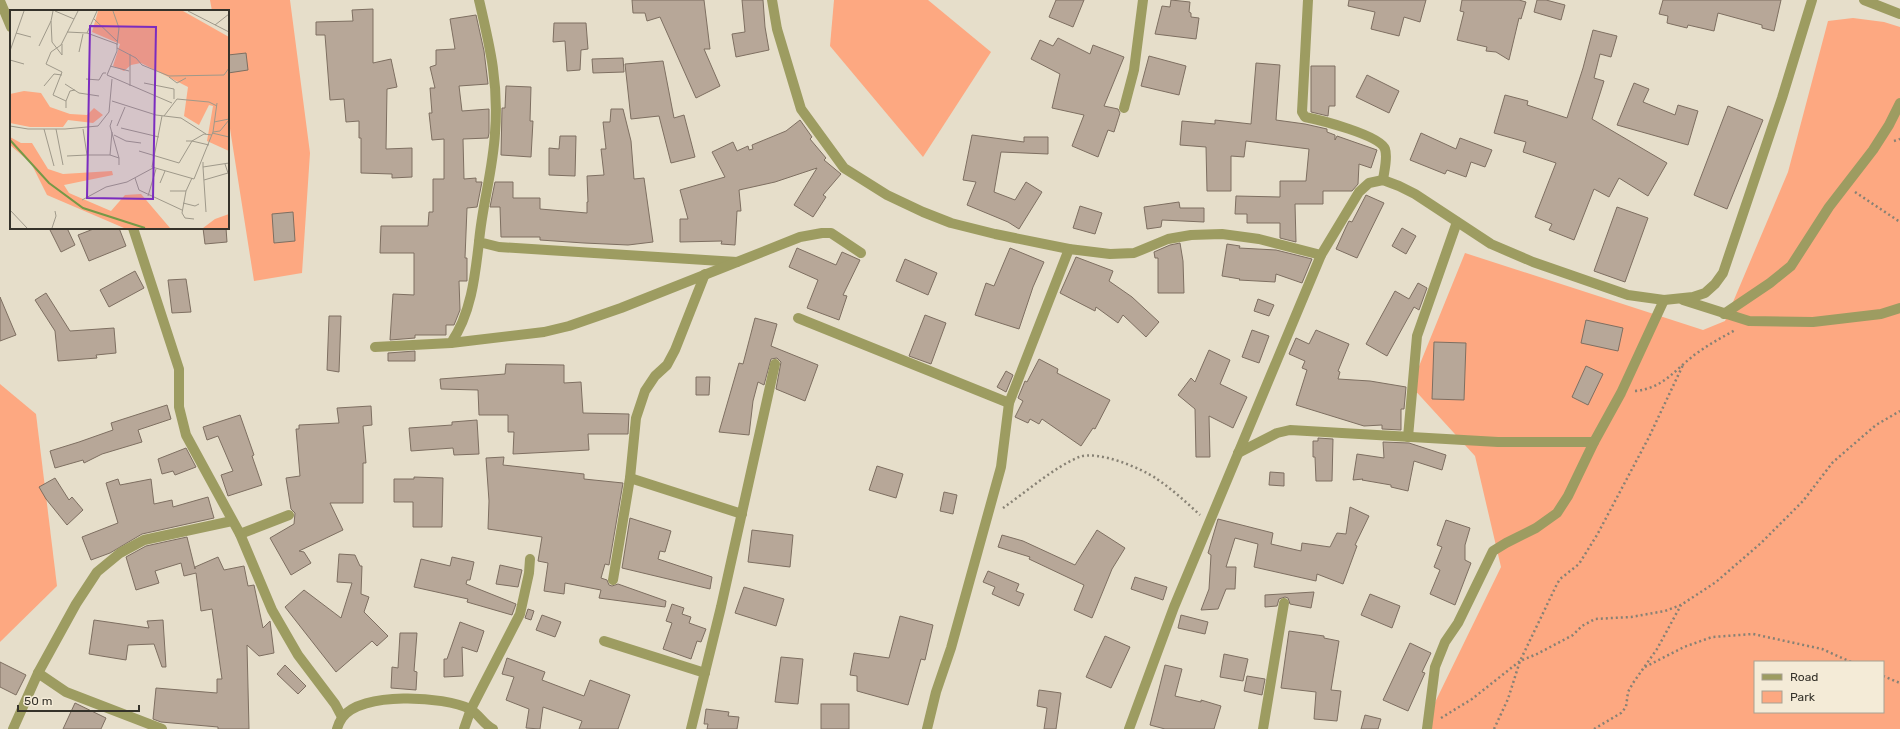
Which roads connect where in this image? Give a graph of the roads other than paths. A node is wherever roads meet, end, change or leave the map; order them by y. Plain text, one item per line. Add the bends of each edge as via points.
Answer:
1 (479, 0) edge
2 (772, 0) edge
3 (1143, 0) edge
4 (1308, 0) edge
5 (1812, 0) edge
6 (1864, 0) edge
7 (0, 1) edge
8 (1900, 14) edge
9 (10, 25) edge
10 (1900, 103) edge
11 (1124, 108) dead end
12 (1382, 180) junction
13 (1457, 222) junction
14 (133, 229) edge
15 (479, 242) junction
16 (1069, 249) junction
17 (861, 253) dead end
18 (1321, 255) junction
19 (737, 262) junction
20 (705, 274) junction
21 (1680, 299) junction
22 (1664, 300) junction
23 (1900, 308) edge
24 (1724, 314) junction
25 (798, 318) dead end
26 (451, 343) junction
27 (375, 347) dead end
28 (775, 364) dead end
29 (1009, 403) junction
30 (1408, 437) junction
31 (1594, 442) junction
32 (1238, 453) junction
33 (630, 478) junction
34 (742, 514) junction
35 (289, 515) dead end
36 (232, 521) junction
37 (240, 534) junction
38 (530, 559) dead end
39 (613, 580) dead end
40 (1284, 603) dead end
41 (604, 641) dead end
42 (38, 673) junction
43 (705, 674) junction
44 (471, 709) junction
45 (342, 717) junction
46 (1427, 727) edge
47 (13, 729) edge
48 (162, 729) edge
49 (337, 729) edge
50 (464, 729) edge
51 (493, 729) edge
52 (691, 729) edge
53 (927, 729) edge
54 (1128, 729) edge
55 (1263, 729) edge

1 - 15 street via 493,60 497,96 495,134
2 - 16 street via 776,29 801,109 844,168 887,195 951,223
3 - 11 street via 1134,70
4 - 12 street via 1302,112 1305,117 1328,122 1382,144 1386,159
5 - 21 street via 1723,273 1705,292
6 - 8 street
7 - 9 street
10 - 24 street via 1881,138 1830,207 1791,266
12 - 13 street via 1415,194
12 - 18 street via 1369,183 1359,192
13 - 22 street via 1491,244 1533,262 1628,296
13 - 30 street via 1417,336
14 - 36 street via 179,369 179,407 186,435
15 - 19 street via 500,247
15 - 26 street via 466,316
16 - 18 street via 1110,254 1134,253 1168,239 1222,234 1259,239
16 - 29 street
17 - 19 street via 831,233 822,233 800,237
18 - 32 street
19 - 20 street
20 - 26 street via 569,326 544,332
20 - 33 street via 675,350 667,365 655,376 645,391 636,418
21 - 22 street
21 - 24 street
22 - 31 street via 1621,393
23 - 24 street via 1880,314 1820,321 1749,321
25 - 29 street
26 - 27 street
28 - 34 street
29 - 53 street via 1001,468
30 - 31 street via 1498,442
30 - 32 street via 1290,430 1277,433
31 - 46 street via 1557,513 1536,528 1493,551 1458,623 1445,642 1435,667
32 - 54 street via 1174,607
33 - 34 street
33 - 39 street
34 - 43 street
35 - 37 street
36 - 37 street
36 - 42 street via 144,540 120,553 97,572
37 - 45 street via 272,610 298,656
38 - 44 street via 520,614
40 - 55 street
41 - 43 street
42 - 47 street
42 - 48 street via 66,692
43 - 52 street
44 - 45 street via 416,698 392,699 356,707
44 - 50 street
44 - 51 street
45 - 49 street

